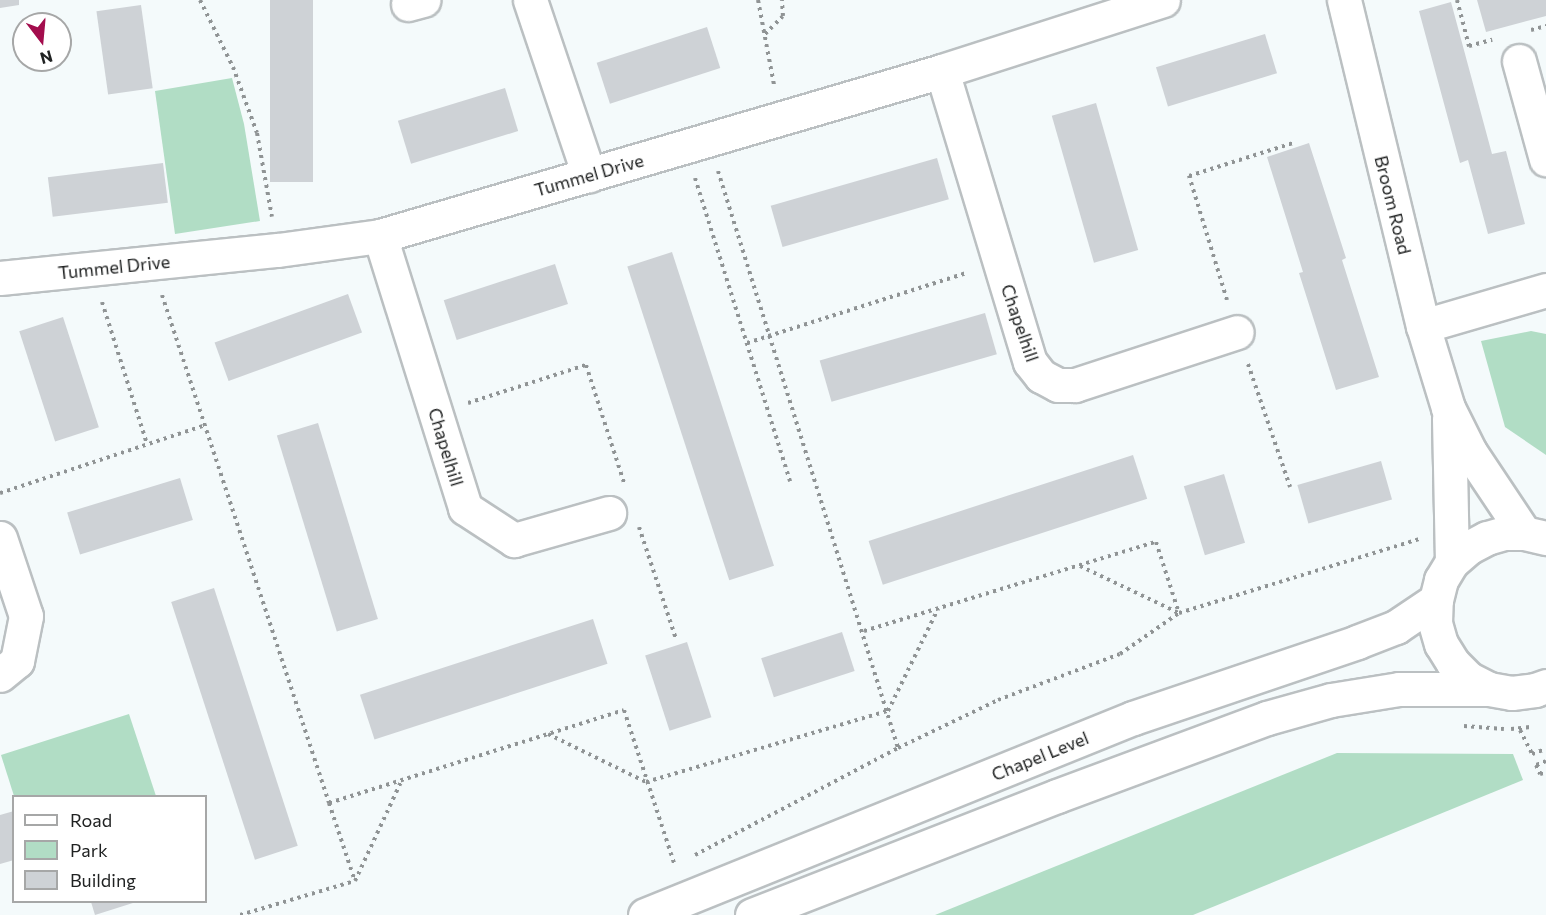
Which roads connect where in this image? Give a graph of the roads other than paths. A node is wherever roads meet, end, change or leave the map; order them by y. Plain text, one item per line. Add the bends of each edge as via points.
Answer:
1 (530, 0) edge
2 (1163, 0) edge
3 (1344, 0) edge
4 (1515, 43) road end
5 (942, 71) junction
6 (1546, 159) edge
7 (589, 175) junction
8 (380, 236) junction
9 (0, 278) edge
10 (1546, 291) edge
11 (1423, 326) junction
12 (1237, 332) road end
13 (1448, 408) junction
14 (622, 515) road end
15 (1540, 537) edge
16 (0, 538) edge
17 (1452, 562) junction
18 (1436, 600) junction
19 (0, 675) edge
20 (1546, 686) edge
21 (1489, 689) junction
22 (645, 915) edge
23 (752, 915) edge

1 - 7 street
2 - 5 street, Tummel Drive
3 - 11 street, Broom Road
4 - 6 street
5 - 7 street, Tummel Drive
5 - 12 street, Chapelhill via 1030,362 1041,376 1058,385 1075,385
7 - 8 street, Tummel Drive
8 - 9 street, Tummel Drive
8 - 14 street, Chapelhill via 465,508 514,540
10 - 11 street
11 - 13 street, Broom Road
13 - 15 street, Broom Road via 1476,461
13 - 17 street, Broom Road
15 - 17 street via 1505,533 1487,538
16 - 19 street via 26,616 17,661
17 - 18 street via 1441,580
18 - 21 street via 1435,623 1441,644 1469,679
18 - 22 street, Chapel Level via 1396,627 1133,718
20 - 21 street via 1522,692
21 - 23 street via 1399,689 1331,700 1267,718

